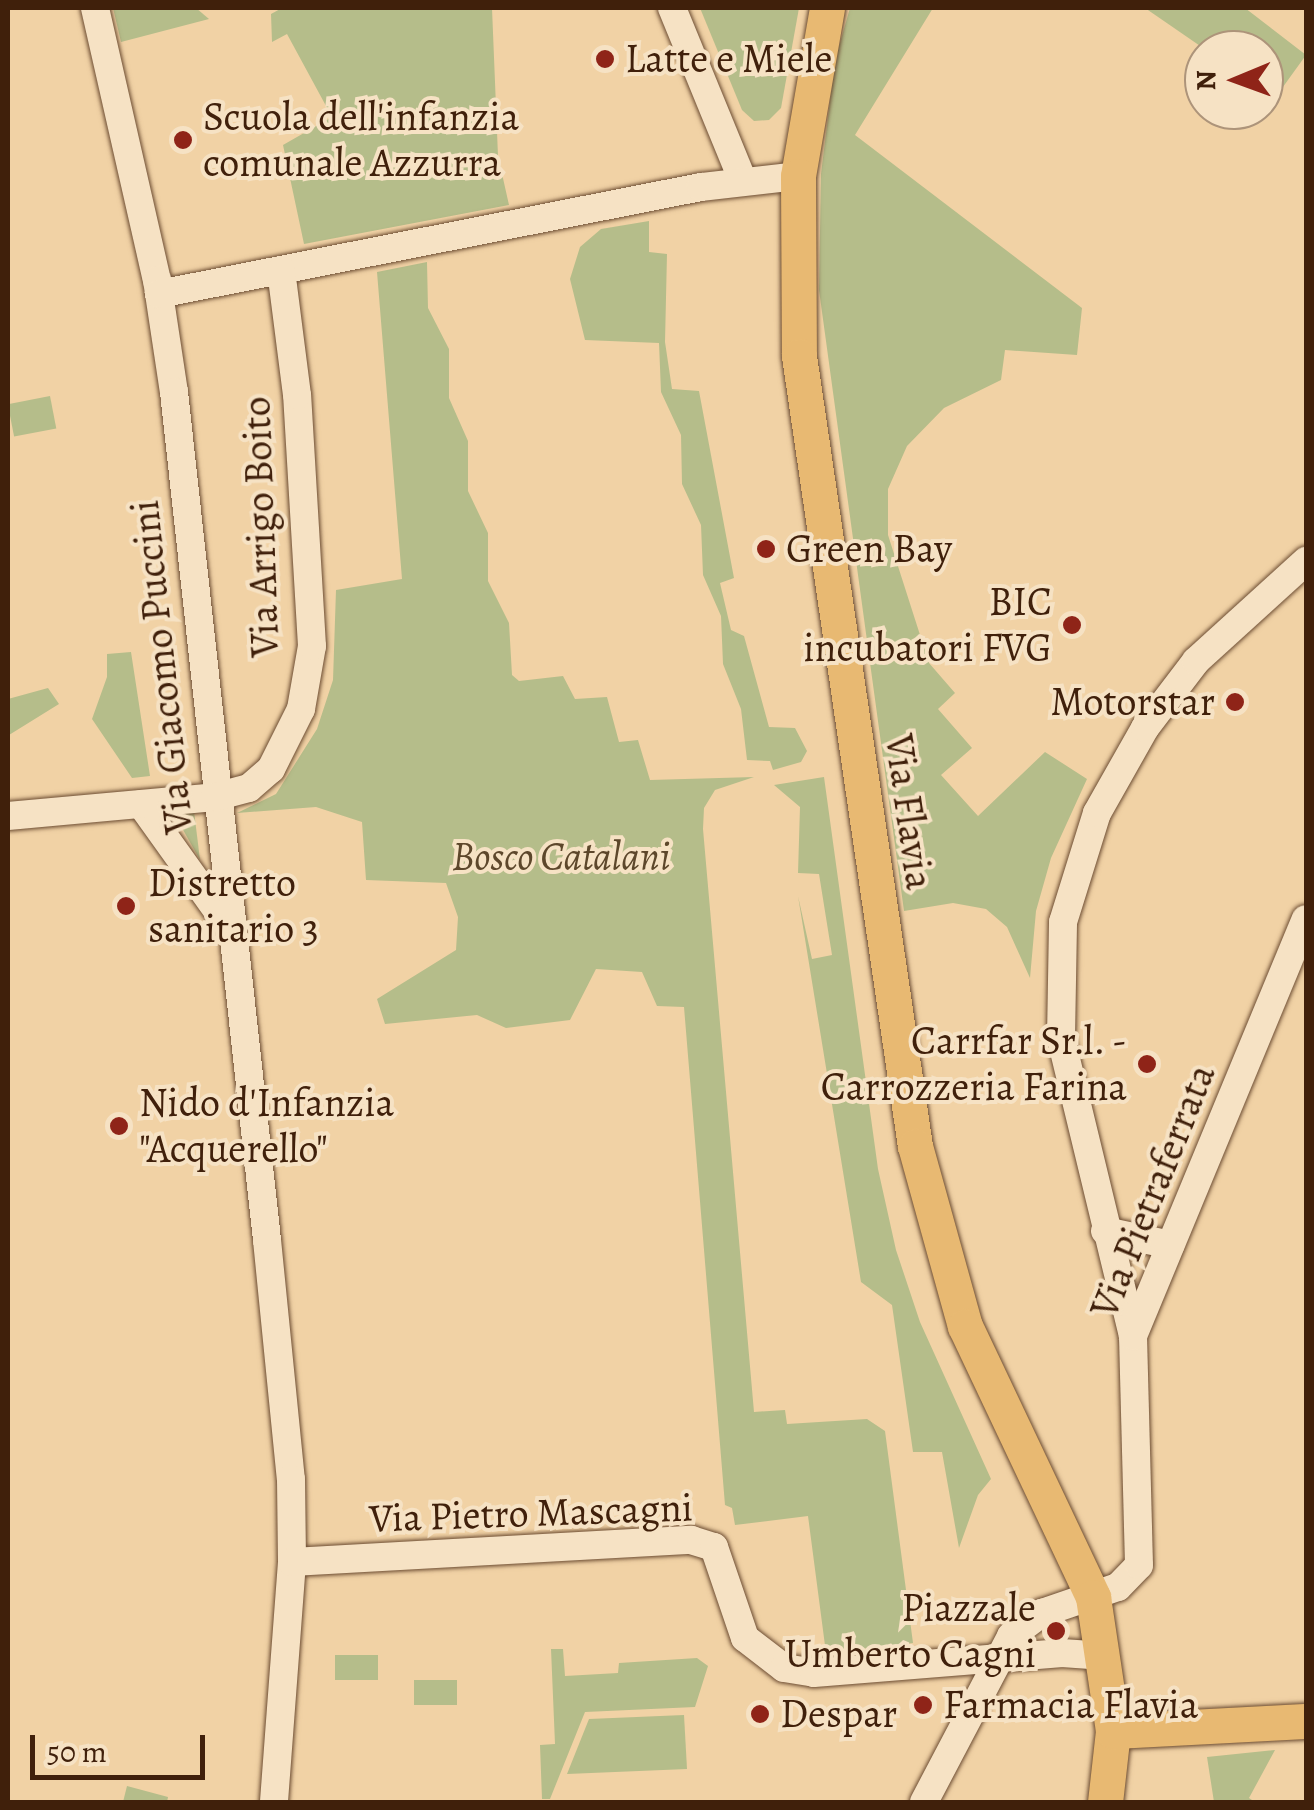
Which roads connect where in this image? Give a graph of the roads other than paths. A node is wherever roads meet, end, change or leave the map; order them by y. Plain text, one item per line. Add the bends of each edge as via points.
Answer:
1 (95, 8) edge
2 (672, 8) edge
3 (827, 8) edge
4 (798, 176) junction
5 (742, 180) junction
6 (282, 270) junction
7 (159, 294) junction
8 (1306, 561) edge
9 (215, 797) junction
10 (141, 804) junction
11 (8, 816) edge
12 (1306, 919) edge
13 (228, 925) junction
14 (1105, 1231) junction
15 (1171, 1244) junction
16 (1134, 1336) junction
17 (292, 1562) junction
18 (1092, 1598) junction
19 (1105, 1656) junction
20 (997, 1660) junction
21 (1306, 1721) edge
22 (1112, 1731) junction
23 (274, 1802) edge
24 (924, 1802) edge
25 (1105, 1802) edge

1 - 7 street, Via Giacomo Puccini
2 - 5 street
3 - 4 main road, Via Flavia
4 - 5 street
4 - 18 main road, Via Flavia via 794,262 808,438 915,1146 965,1326
5 - 6 street
6 - 7 street
6 - 9 street, Via Arrigo Boito via 301,443 312,646 301,709 271,770 249,788
7 - 9 street, Via Giacomo Puccini
8 - 14 street via 1196,661 1146,728 1097,813 1063,922 1060,1038
9 - 10 street, Via Arrigo Boito
9 - 13 street, Via Giacomo Puccini
10 - 11 street, Via Arrigo Boito
10 - 13 street
12 - 15 street, Via Pietraferrata
13 - 17 street, Via Giacomo Puccini via 268,1240 291,1479
14 - 15 street
14 - 16 street
15 - 16 street, Via Pietraferrata
16 - 18 street, Via Pietraferrata via 1138,1565 1127,1580
17 - 20 street, Via Pietro Mascagni via 691,1540 714,1548 745,1638 784,1668 814,1673
17 - 23 street, Via Giacomo Puccini
18 - 19 main road
18 - 20 street via 1025,1623
19 - 20 street
19 - 22 main road
20 - 24 street
21 - 22 main road
22 - 25 main road

